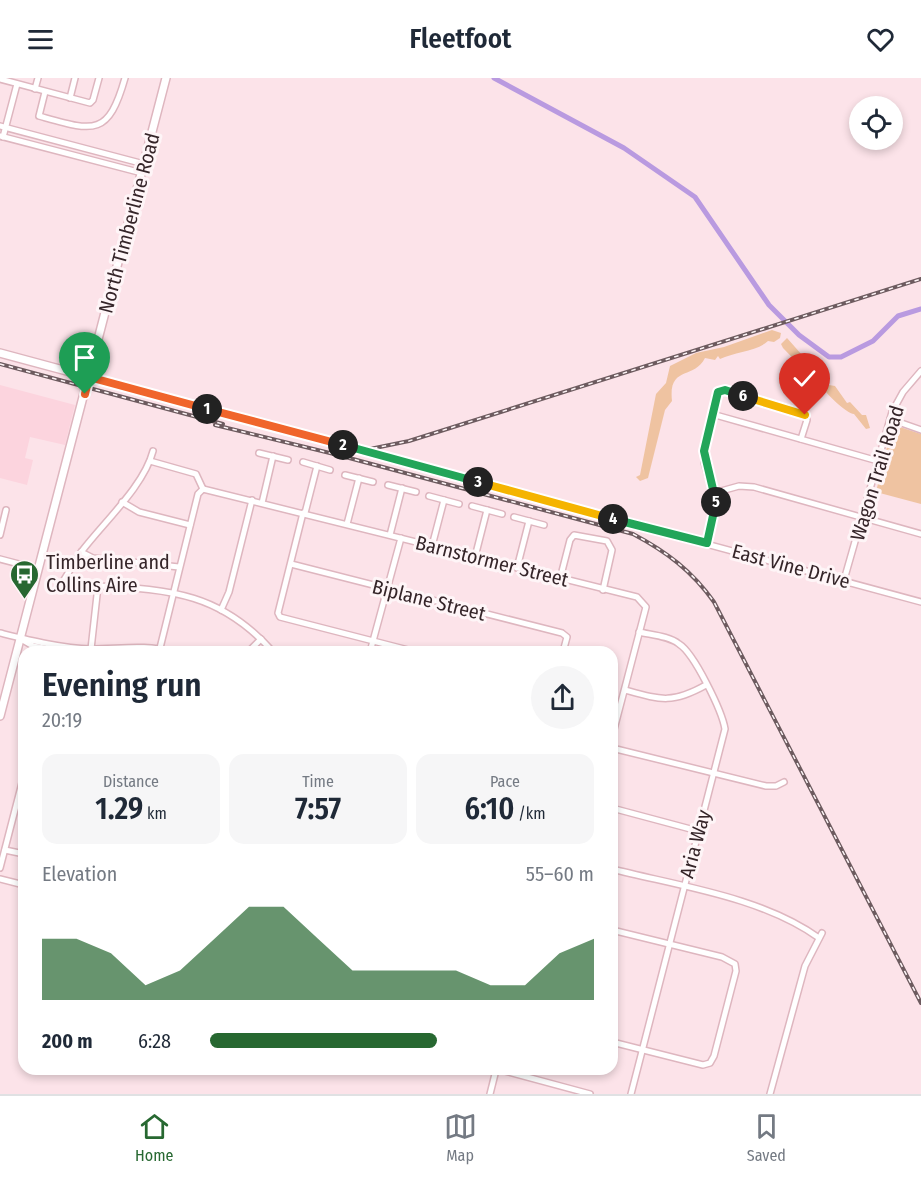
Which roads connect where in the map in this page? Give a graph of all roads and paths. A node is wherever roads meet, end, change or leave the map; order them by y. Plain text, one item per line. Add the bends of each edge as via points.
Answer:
1 (38, 78) edge
2 (75, 78) edge
3 (99, 78) edge
4 (124, 78) edge
5 (166, 78) edge
6 (0, 79) edge
7 (17, 84) junction
8 (35, 89) junction
9 (45, 92) junction
10 (70, 98) junction
11 (3, 127) edge
12 (2, 137) edge
13 (144, 164) junction
14 (142, 173) junction
15 (0, 353) edge
16 (921, 371) edge
17 (89, 377) junction
18 (712, 414) junction
19 (890, 419) junction
20 (921, 430) edge
21 (801, 439) junction
22 (153, 451) dead end
23 (259, 453) dead end
24 (273, 456) junction
25 (288, 460) dead end
26 (150, 461) junction
27 (878, 461) junction
28 (303, 462) dead end
29 (317, 466) junction
30 (330, 470) dead end
31 (345, 475) dead end
32 (359, 478) junction
33 (373, 482) dead end
34 (388, 485) dead end
35 (203, 489) junction
36 (402, 489) junction
37 (416, 492) dead end
38 (714, 493) junction
39 (429, 496) dead end
40 (252, 500) junction
41 (444, 500) junction
42 (122, 502) junction
43 (262, 503) junction
44 (459, 504) dead end
45 (472, 506) dead end
46 (6, 510) dead end
47 (487, 510) junction
48 (304, 513) junction
49 (502, 514) dead end
50 (514, 517) dead end
51 (862, 517) junction
52 (529, 521) junction
53 (347, 524) junction
54 (190, 525) junction
55 (544, 525) dead end
56 (921, 534) edge
57 (0, 535) edge
58 (390, 535) junction
59 (401, 538) junction
60 (707, 543) junction
61 (432, 546) junction
62 (81, 552) junction
63 (475, 557) junction
64 (0, 559) edge
65 (291, 564) junction
66 (179, 567) junction
67 (517, 568) junction
68 (38, 569) junction
69 (560, 579) junction
70 (844, 580) junction
71 (62, 583) dead end
72 (387, 590) junction
73 (603, 590) junction
74 (173, 591) junction
75 (921, 602) edge
76 (221, 610) junction
77 (639, 632) junction
78 (0, 633) edge
79 (20, 638) junction
80 (261, 639) junction
81 (373, 641) junction
82 (33, 646) edge
83 (72, 646) edge
84 (91, 646) edge
85 (160, 646) edge
86 (254, 646) edge
87 (267, 646) edge
88 (372, 646) edge
89 (393, 646) edge
90 (565, 646) edge
91 (706, 685) junction
92 (625, 690) junction
93 (618, 715) edge
94 (0, 716) edge
95 (618, 749) edge
96 (714, 773) junction
97 (784, 782) dead end
98 (18, 799) edge
99 (618, 810) edge
100 (699, 831) junction
101 (5, 850) junction
102 (18, 853) edge
103 (0, 868) edge
104 (618, 870) edge
105 (0, 879) edge
106 (18, 884) edge
107 (684, 887) junction
108 (618, 931) edge
109 (669, 944) junction
110 (618, 1043) edge
111 (642, 1049) junction
112 (495, 1075) edge
113 (520, 1075) edge
114 (490, 1094) edge
115 (590, 1094) edge
116 (631, 1094) edge
117 (770, 1094) edge

1 - 8 street
2 - 10 street
3 - 10 street via 90,103
4 - 9 street via 113,114 97,126 82,127 39,117
5 - 13 main road, North Timberline Road
6 - 7 street
7 - 8 street
7 - 11 street
8 - 9 street
9 - 10 street
11 - 12 street
11 - 13 street
12 - 14 street
13 - 14 main road, North Timberline Road
14 - 17 main road, North Timberline Road
15 - 17 main road, East Vine Drive
16 - 19 street, Wagon Trail Road via 903,392
17 - 60 street, East Vine Drive
17 - 68 main road, North Timberline Road
18 - 21 street
18 - 21 street via 718,392 728,391 803,412 807,420
18 - 38 street via 704,457
19 - 20 street
19 - 27 street, Wagon Trail Road
21 - 27 street
22 - 26 street
23 - 24 street
24 - 25 street
24 - 43 street
26 - 35 street via 196,474
26 - 42 street
27 - 51 street, Wagon Trail Road
28 - 29 street
29 - 30 street
29 - 48 street
31 - 32 street
32 - 33 street
32 - 53 street
34 - 36 street
35 - 40 street, Barnstormer Street
35 - 54 street via 198,494
36 - 37 street
36 - 58 street
38 - 51 street via 739,486 754,487
38 - 60 street via 717,506
39 - 41 street
40 - 43 street, Barnstormer Street
40 - 76 street
41 - 44 street
41 - 61 street
42 - 54 street via 139,512
42 - 62 street
43 - 48 street, Barnstormer Street
45 - 47 street
46 - 57 street
47 - 49 street
47 - 63 street
48 - 53 street, Barnstormer Street
48 - 65 street
50 - 52 street
51 - 56 street
51 - 70 street, Wagon Trail Road
52 - 55 street
52 - 67 street
53 - 58 street, Barnstormer Street
54 - 66 street
58 - 59 street, Barnstormer Street
59 - 61 street, Barnstormer Street
59 - 72 street
60 - 70 street, East Vine Drive
61 - 63 street, Barnstormer Street
62 - 66 street via 93,558
62 - 71 street
63 - 67 street, Barnstormer Street
64 - 68 street
65 - 72 street, Biplane Street
65 - 81 street via 280,617
66 - 74 street
67 - 69 street, Barnstormer Street
68 - 79 main road, North Timberline Road
69 - 73 street, Barnstormer Street
69 - 73 street via 570,540 578,534 587,536 611,544
70 - 75 street, East Vine Drive
72 - 81 street
72 - 90 street, Biplane Street via 562,633 567,637
73 - 77 street, Barnstormer Street via 637,597 645,603
74 - 76 street
74 - 84 street via 98,586
74 - 85 street
76 - 80 street via 242,621
77 - 91 street, Aria Way via 681,644
77 - 92 street, Barnstormer Street
78 - 79 street
79 - 82 street
79 - 83 street
79 - 94 main road, North Timberline Road
80 - 86 street
80 - 87 street
81 - 88 street
81 - 89 street
91 - 92 street via 671,700
91 - 96 street, Aria Way via 722,714 725,729
92 - 93 street, Barnstormer Street
95 - 96 street
96 - 97 street via 766,786
96 - 100 street, Aria Way
98 - 101 street
99 - 100 street
100 - 107 street, Aria Way
101 - 102 street
101 - 103 street
104 - 107 street
105 - 106 street
107 - 109 street, Aria Way
107 - 117 street via 782,915 820,935 805,966
108 - 109 street
109 - 111 street, Aria Way
109 - 111 street via 735,964 714,1056 703,1065
110 - 111 street
111 - 116 street, Aria Way
112 - 114 street
113 - 115 street

